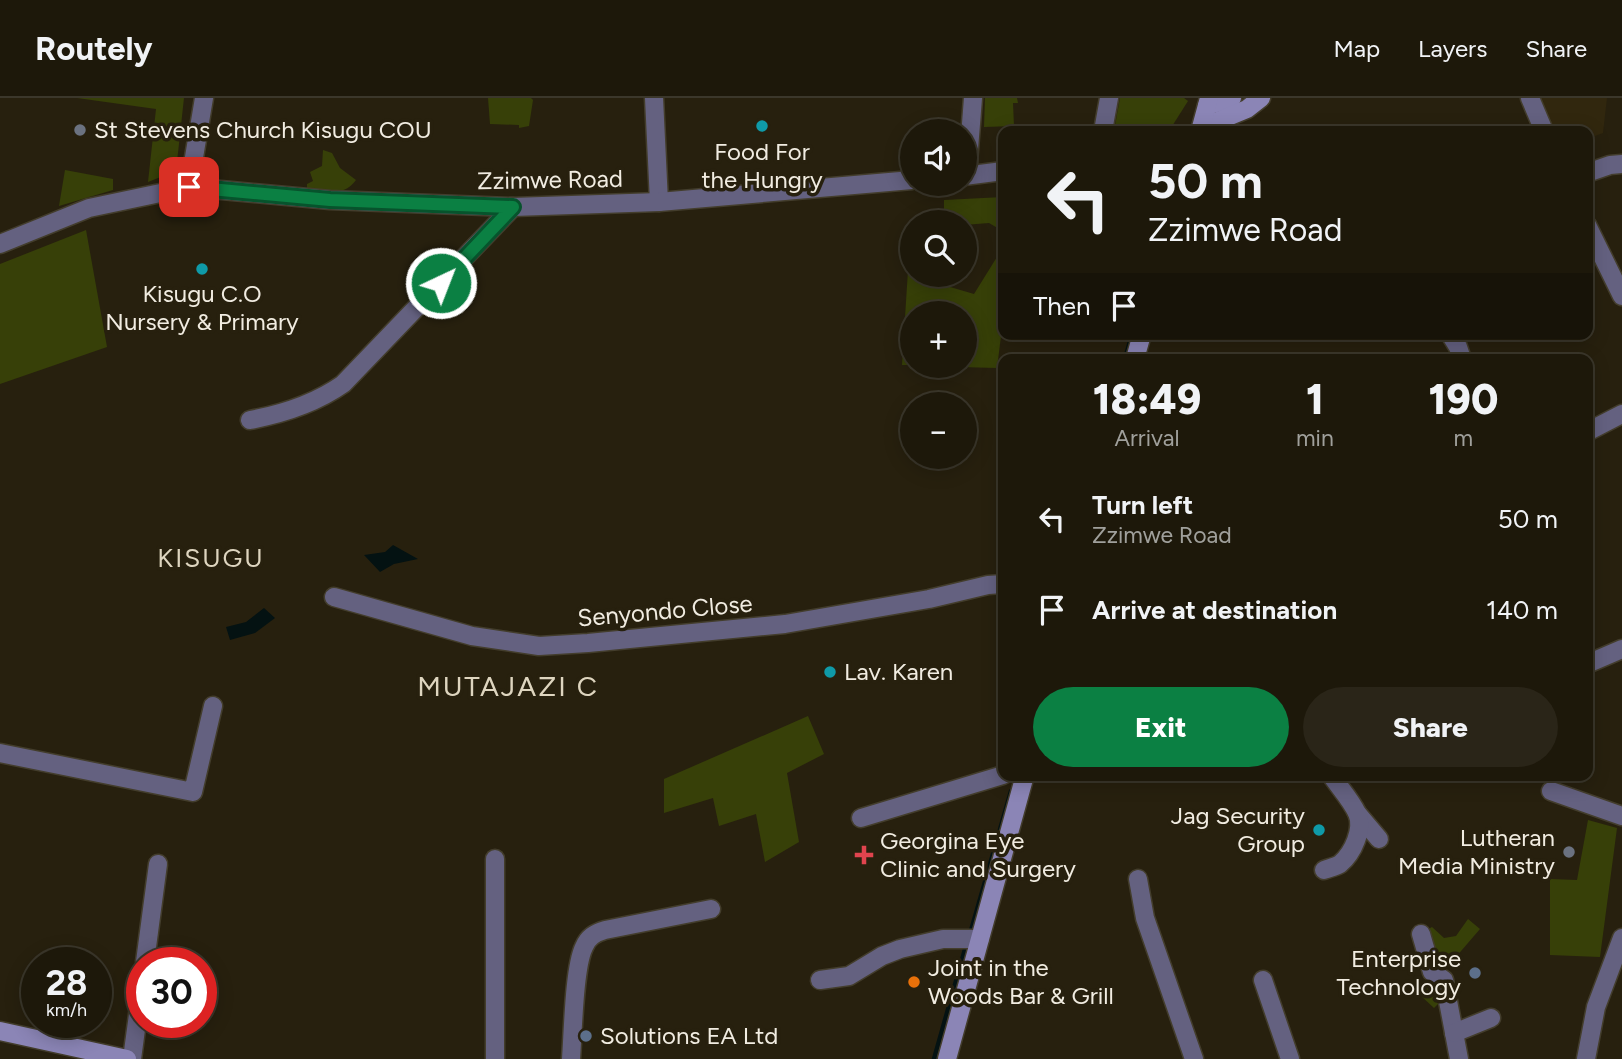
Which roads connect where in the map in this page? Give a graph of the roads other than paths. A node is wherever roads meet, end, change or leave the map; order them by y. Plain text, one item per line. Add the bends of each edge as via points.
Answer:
1 (204, 98) edge
2 (654, 98) edge
3 (973, 98) edge
4 (1109, 98) edge
5 (1232, 98) edge
6 (1530, 98) edge
7 (1208, 102) edge
8 (1254, 104) edge
9 (971, 119) edge
10 (1104, 126) edge
11 (1202, 126) edge
12 (1209, 126) edge
13 (1228, 126) edge
14 (1543, 126) edge
15 (1622, 164) edge
16 (1593, 171) edge
17 (998, 172) edge
18 (977, 175) edge
19 (900, 181) edge
20 (189, 187) junction
21 (659, 202) junction
22 (513, 207) junction
23 (1593, 235) edge
24 (0, 244) edge
25 (1617, 276) edge
26 (1622, 296) edge
27 (1622, 414) edge
28 (250, 419) dead end
29 (1593, 429) edge
30 (998, 584) edge
31 (334, 597) dead end
32 (1622, 649) edge
33 (1593, 661) edge
34 (213, 706) dead end
35 (0, 753) edge
36 (998, 777) edge
37 (1022, 781) edge
38 (1335, 781) edge
39 (1551, 790) dead end
40 (1357, 813) junction
41 (1622, 816) edge
42 (861, 818) dead end
43 (1379, 839) dead end
44 (495, 859) dead end
45 (158, 864) dead end
46 (1324, 870) dead end
47 (1138, 879) dead end
48 (711, 909) dead end
49 (1421, 934) dead end
50 (979, 939) junction
51 (1620, 945) edge
52 (147, 947) edge
53 (820, 980) dead end
54 (1263, 980) dead end
55 (1491, 1018) dead end
56 (0, 1031) edge
57 (1454, 1033) junction
58 (133, 1038) edge
59 (71, 1054) edge
60 (129, 1059) edge
61 (495, 1059) edge
62 (571, 1059) edge
63 (947, 1059) edge
64 (1194, 1059) edge
65 (1290, 1059) edge
66 (1459, 1059) edge
67 (1586, 1059) edge

1 - 20 street
2 - 21 street
3 - 9 street
4 - 10 street
5 - 7 street
6 - 14 street
7 - 11 street
8 - 12 street
8 - 13 street
15 - 16 street
17 - 18 street
19 - 21 street, Zzimwe Road
20 - 22 street, Zzimwe Road via 330,200
20 - 24 street, Zzimwe Road via 89,208
21 - 22 street, Zzimwe Road
22 - 28 street via 343,384 308,403
23 - 25 street
25 - 26 street
27 - 29 street
30 - 31 street, Senyondo Close via 785,624 539,646 472,636
32 - 33 street
34 - 35 street via 193,792
36 - 42 street
37 - 50 street
38 - 40 street
39 - 41 street
40 - 43 street
40 - 46 street via 1356,840 1339,865
44 - 61 street
45 - 52 street
47 - 64 street via 1149,929
48 - 62 street via 605,930 591,937 580,957
49 - 57 street via 1432,972 1444,980
50 - 53 street via 943,939 900,949 849,975
50 - 63 street
51 - 67 street via 1596,1007
54 - 65 street
55 - 57 street
56 - 59 street
57 - 66 street
58 - 60 street
59 - 60 street

